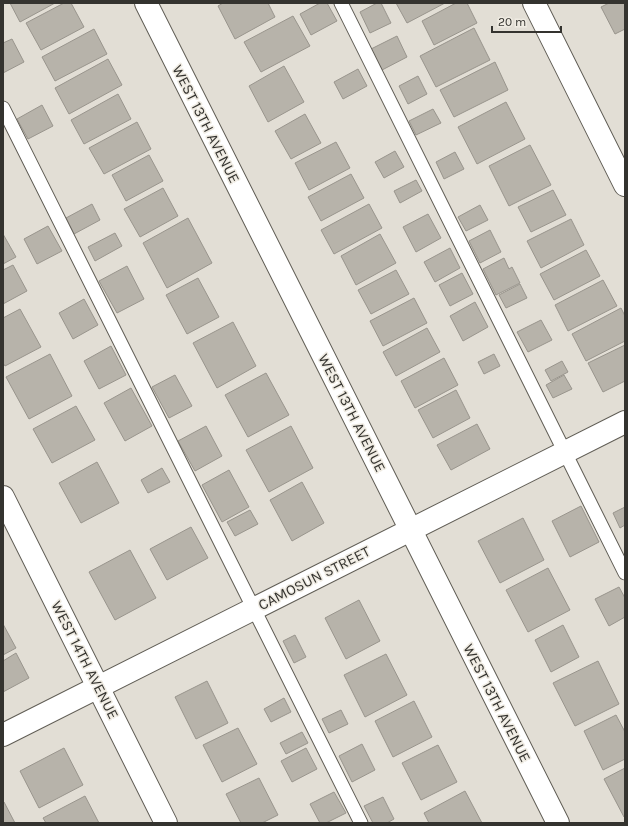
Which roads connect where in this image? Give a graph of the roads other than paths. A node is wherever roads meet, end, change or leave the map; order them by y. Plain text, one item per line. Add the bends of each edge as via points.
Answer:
1 (146, 3) edge
2 (341, 3) edge
3 (534, 3) edge
4 (3, 108) edge
5 (625, 185) edge
6 (625, 422) edge
7 (564, 452) junction
8 (3, 497) edge
9 (410, 530) junction
10 (625, 573) edge
11 (254, 608) junction
12 (99, 687) junction
13 (3, 735) edge
14 (166, 823) edge
15 (362, 823) edge
16 (558, 823) edge

1 - 9 street, WEST 13TH AVENUE
2 - 7 lane
3 - 5 street
4 - 11 lane
6 - 7 street, CAMOSUN STREET
7 - 9 street, CAMOSUN STREET
7 - 10 lane
8 - 12 street, WEST 14TH AVENUE
9 - 11 street, CAMOSUN STREET
9 - 16 street, WEST 13TH AVENUE
11 - 12 street, CAMOSUN STREET
11 - 15 lane
12 - 13 street, CAMOSUN STREET
12 - 14 street, WEST 14TH AVENUE

